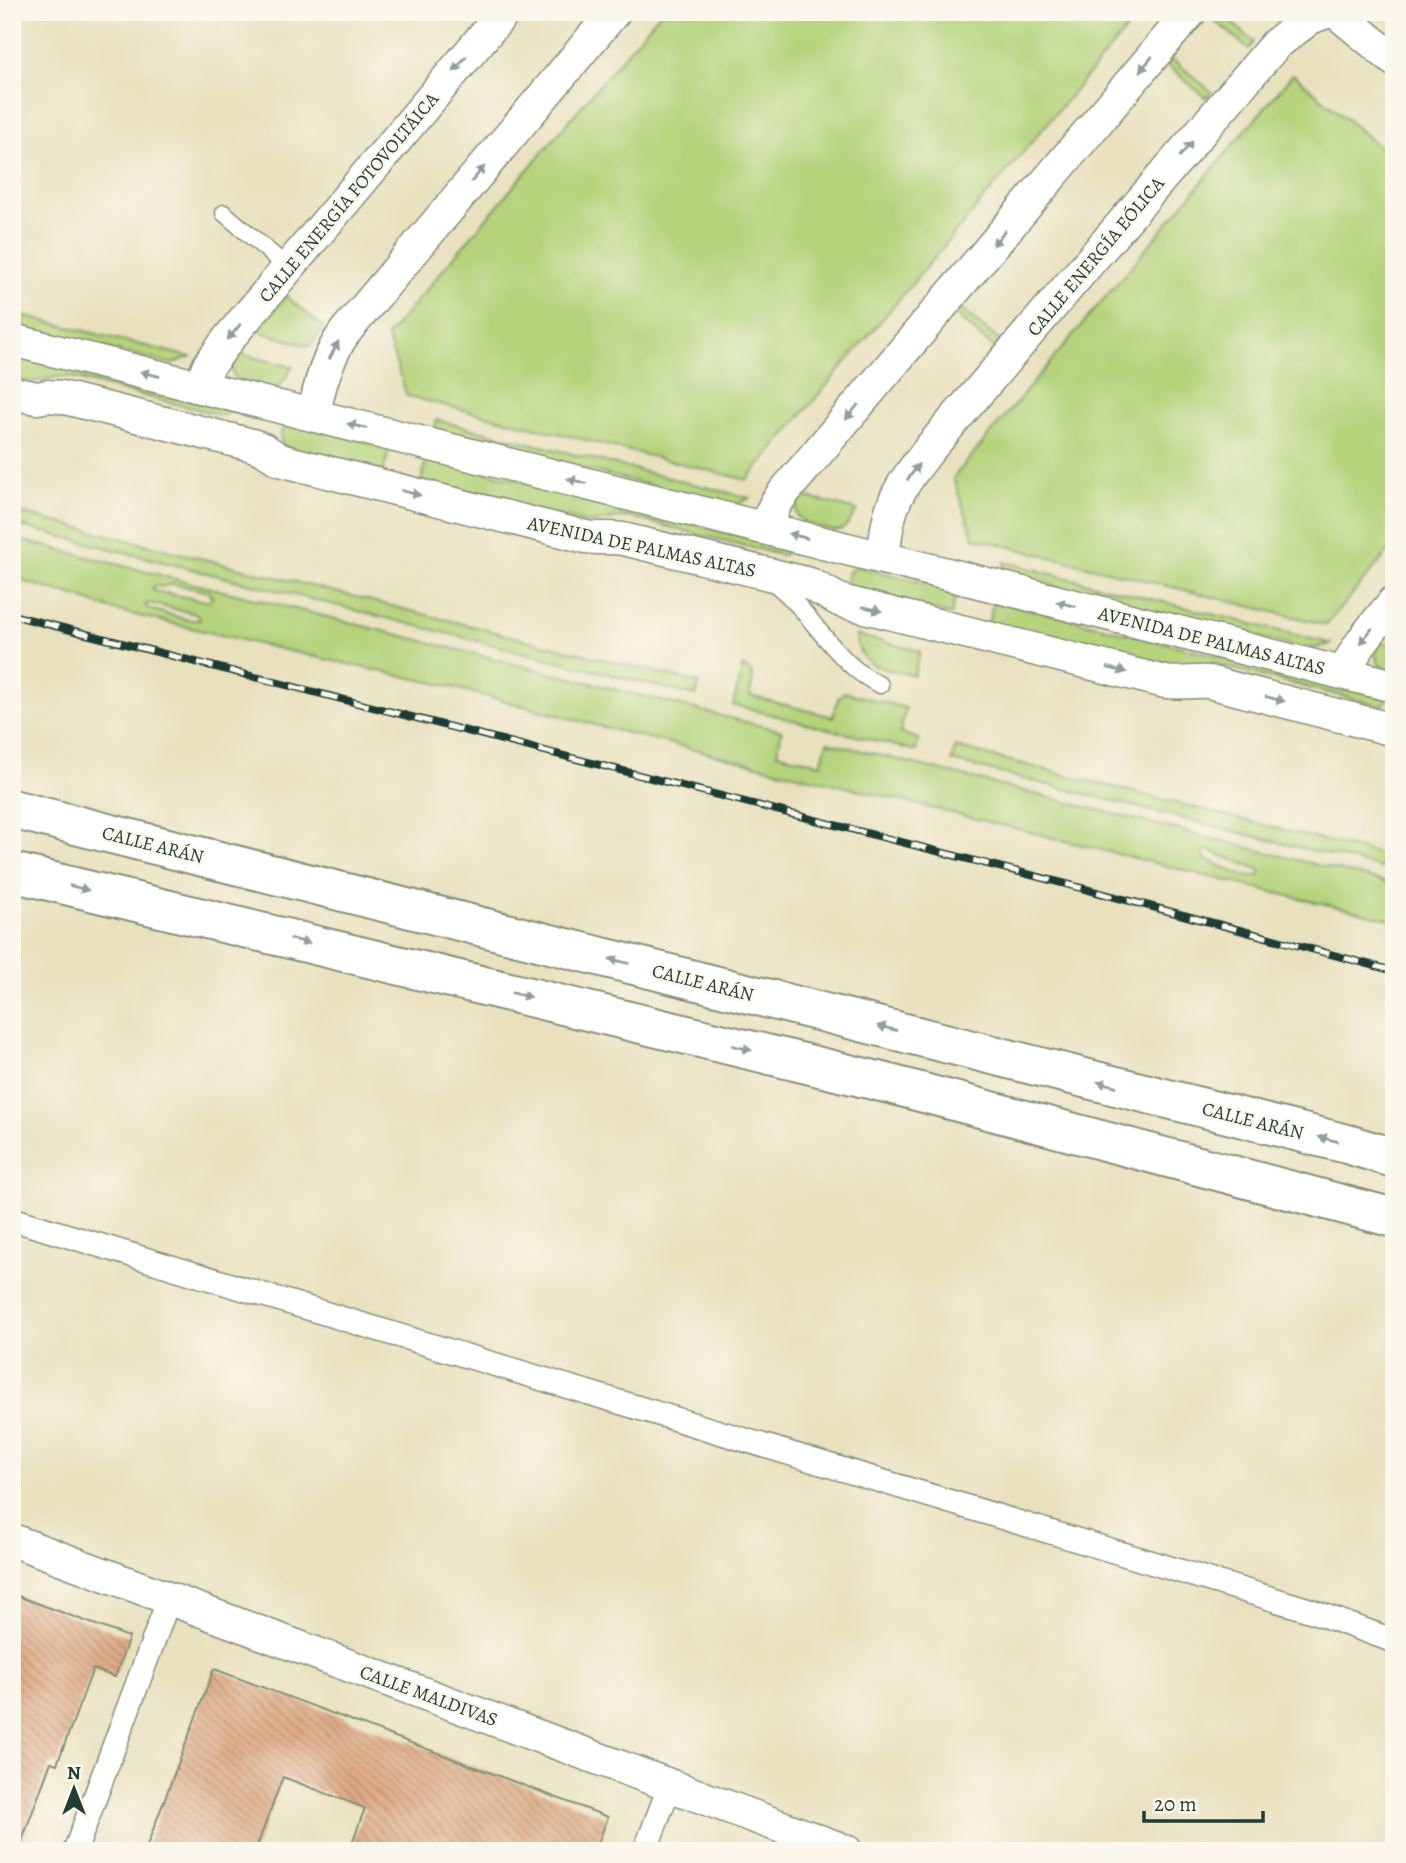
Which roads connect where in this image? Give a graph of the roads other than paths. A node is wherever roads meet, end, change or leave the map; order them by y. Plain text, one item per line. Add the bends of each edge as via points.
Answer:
1 (504, 12) edge
2 (614, 12) edge
3 (1190, 12) edge
4 (1326, 12) edge
5 (1336, 12) edge
6 (1394, 60) edge
7 (224, 213) dead end
8 (288, 268) junction
9 (12, 340) edge
10 (199, 387) junction
11 (12, 393) edge
12 (307, 403) junction
13 (252, 445) junction
14 (887, 523) junction
15 (764, 528) junction
16 (849, 549) junction
17 (884, 558) junction
18 (758, 571) junction
19 (810, 584) junction
20 (1394, 602) edge
21 (1345, 673) junction
22 (880, 685) dead end
23 (1394, 686) edge
24 (1394, 730) edge
25 (12, 809) edge
26 (12, 872) edge
27 (1394, 1158) edge
28 (1394, 1218) edge
29 (12, 1219) edge
30 (12, 1540) edge
31 (169, 1598) junction
32 (1394, 1641) edge
33 (670, 1785) junction
34 (75, 1851) edge
35 (645, 1851) edge
36 (846, 1851) edge

1 -> 8 street, CALLE ENERGÍA FOTOVOLTÁICA
12 -> 2 street via 345,332
3 -> 15 street via 785,491
14 -> 4 street, CALLE ENERGÍA EÓLICA via 901,488 932,447 1260,62 1294,28
5 - 6 street
7 - 8 lane
8 -> 10 street, CALLE ENERGÍA FOTOVOLTÁICA via 221,348
10 -> 9 street, AVENIDA DE PALMAS ALTAS
10 - 12 street, AVENIDA DE PALMAS ALTAS
11 - 13 street, AVENIDA DE PALMAS ALTAS via 61,397
12 - 13 street via 263,419
15 -> 12 street, AVENIDA DE PALMAS ALTAS
13 -> 18 street, AVENIDA DE PALMAS ALTAS via 280,460 586,537 623,538
14 - 16 street
14 - 17 street, CALLE ENERGÍA EÓLICA
16 -> 15 street, AVENIDA DE PALMAS ALTAS
16 - 17 street, AVENIDA DE PALMAS ALTAS
16 - 19 street via 816,563
21 -> 17 street, AVENIDA DE PALMAS ALTAS
18 - 19 street, AVENIDA DE PALMAS ALTAS
18 - 22 lane via 790,595 842,657
19 -> 24 street, AVENIDA DE PALMAS ALTAS via 841,601 1165,682 1209,682
20 -> 21 street via 1358,645
21 - 23 street, AVENIDA DE PALMAS ALTAS
27 -> 25 street, CALLE ARÁN
26 -> 28 street via 890,1084
29 - 32 street via 1309,1610
30 - 31 street, CALLE MALDIVAS
31 - 33 street, CALLE MALDIVAS
31 - 34 street
33 - 35 street
33 - 36 street, CALLE MALDIVAS

